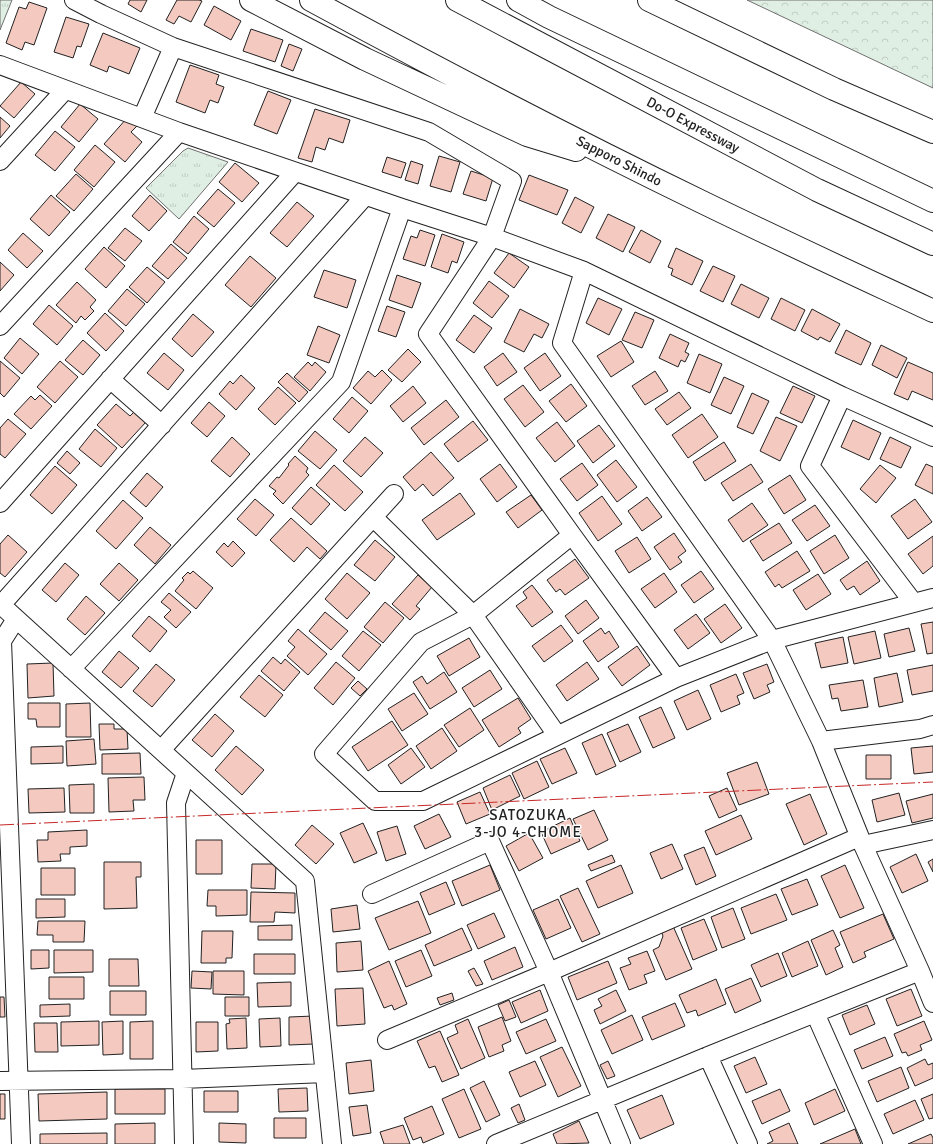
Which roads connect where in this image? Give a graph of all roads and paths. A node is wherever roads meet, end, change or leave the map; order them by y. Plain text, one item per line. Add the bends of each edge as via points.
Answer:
1 (74, 0) edge
2 (251, 0) edge
3 (311, 0) edge
4 (457, 0) edge
5 (518, 0) edge
6 (649, 0) edge
7 (173, 47) junction
8 (0, 65) edge
9 (65, 90) junction
10 (142, 118) junction
11 (179, 132) junction
12 (933, 132) edge
13 (0, 161) edge
14 (630, 167) junction
15 (295, 172) junction
16 (365, 196) junction
17 (933, 201) edge
18 (402, 208) junction
19 (492, 237) junction
20 (933, 244) edge
21 (584, 271) junction
22 (933, 311) edge
23 (0, 326) edge
24 (110, 379) junction
25 (842, 396) junction
26 (162, 425) junction
27 (933, 437) edge
28 (394, 494) dead end
29 (0, 504) edge
30 (374, 518) junction
31 (572, 535) junction
32 (933, 598) edge
33 (913, 602) junction
34 (0, 605) edge
35 (473, 615) junction
36 (16, 619) junction
37 (772, 640) junction
38 (70, 669) junction
39 (676, 678) junction
40 (933, 725) edge
41 (558, 735) junction
42 (820, 741) junction
43 (161, 750) junction
44 (186, 773) junction
45 (933, 830) edge
46 (861, 841) junction
47 (372, 894) dead end
48 (920, 971) junction
49 (549, 972) junction
50 (932, 998) edge
51 (815, 1013) junction
52 (387, 1040) dead end
53 (708, 1056) junction
54 (325, 1073) junction
55 (182, 1079) junction
56 (20, 1081) junction
57 (0, 1082) edge
58 (602, 1101) junction
59 (21, 1144) edge
60 (184, 1144) edge
61 (332, 1144) edge
62 (496, 1144) edge
63 (621, 1144) edge
64 (748, 1144) edge
65 (873, 1144) edge

1 - 7 street
2 - 14 main road via 365,59 528,135
3 - 14 main road, Sapporo Shindo via 413,56
4 - 20 main road, Do-O Expressway via 818,190
5 - 17 main road
6 - 12 main road via 834,89
7 - 10 street
7 - 19 street via 430,132 512,182
8 - 9 street
9 - 10 street
9 - 13 street
10 - 11 street
11 - 15 street
11 - 23 street
14 - 22 main road, Sapporo Shindo
15 - 16 street
15 - 24 street
16 - 18 street
16 - 26 street
18 - 19 street
18 - 38 street via 341,382
19 - 21 street
19 - 31 street via 428,334
21 - 25 street
21 - 37 street via 562,343
24 - 26 street
24 - 29 street
25 - 27 street
25 - 33 street via 810,466
26 - 34 street
28 - 30 street
30 - 35 street
30 - 43 street
31 - 35 street
31 - 39 street
32 - 33 street
33 - 37 street
34 - 36 street
35 - 41 street
35 - 41 street via 421,642 324,754 375,801 423,801
36 - 38 street
36 - 56 street via 2,641
37 - 39 street
37 - 42 street
38 - 43 street
39 - 41 street
40 - 42 street via 920,729
42 - 46 street
43 - 44 street
44 - 54 street via 305,881
44 - 55 street via 176,802
45 - 46 street
46 - 48 street
46 - 49 street
47 - 49 street via 490,841
48 - 50 street
48 - 51 street
49 - 52 street
49 - 58 street
51 - 53 street
51 - 65 street
53 - 58 street
53 - 64 street
54 - 55 street
54 - 61 street
55 - 56 street
55 - 60 street
56 - 57 street
56 - 59 street
58 - 62 street
58 - 63 street

